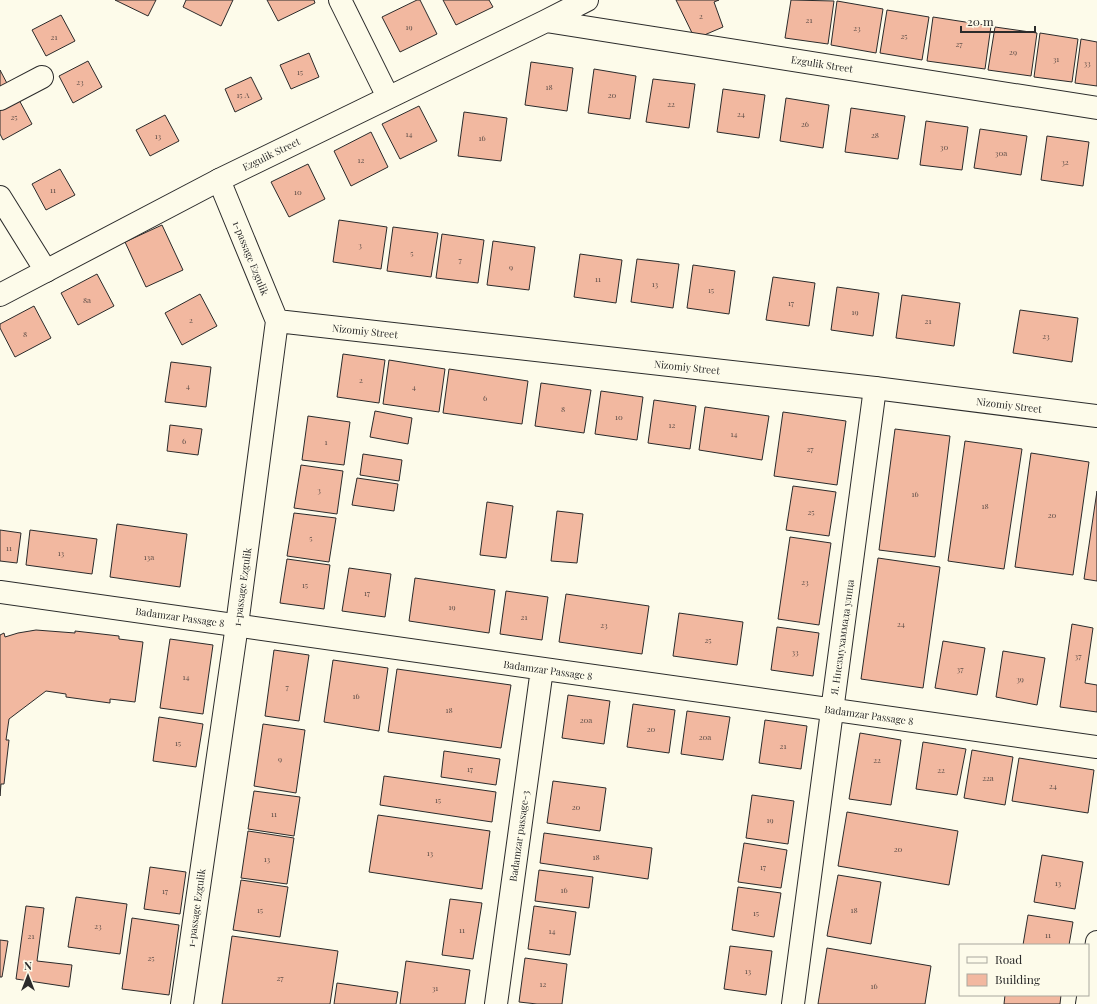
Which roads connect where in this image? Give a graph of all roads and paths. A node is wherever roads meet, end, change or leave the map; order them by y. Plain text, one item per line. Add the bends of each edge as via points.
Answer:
1 (340, 0) edge
2 (587, 0) edge
3 (546, 22) junction
4 (42, 77) dead end
5 (388, 97) junction
6 (0, 99) edge
7 (1097, 108) edge
8 (219, 180) junction
9 (0, 197) edge
10 (46, 271) junction
11 (0, 295) edge
12 (277, 321) junction
13 (875, 388) junction
14 (1097, 416) edge
15 (0, 592) edge
16 (237, 626) junction
17 (542, 669) junction
18 (832, 710) junction
19 (1097, 747) edge
20 (1097, 942) edge
21 (1089, 992) edge
22 (182, 1004) edge
23 (496, 1004) edge
24 (793, 1004) edge

1 - 5 street
2 - 3 street, Ezgulik Street
3 - 5 street, Ezgulik Street
3 - 7 street, Ezgulik Street
4 - 6 street
5 - 8 street, Ezgulik Street
8 - 10 street, Ezgulik Street
8 - 12 street, 1-passage Ezgulik
9 - 10 street
10 - 11 street, Ezgulik Street
12 - 13 street, Nizomiy Street
12 - 16 street, 1-passage Ezgulik
13 - 14 street, Nizomiy Street
13 - 18 street, Я. Ниезмухаммада улица
15 - 16 street, Badamzar Passage 8
16 - 17 street, Badamzar Passage 8
16 - 22 street, 1-passage Ezgulik
17 - 18 street, Badamzar Passage 8
17 - 23 street, Badamzar passage-3
18 - 19 street, Badamzar Passage 8
18 - 24 street, Я. Ниезмухаммада улица
20 - 21 street

